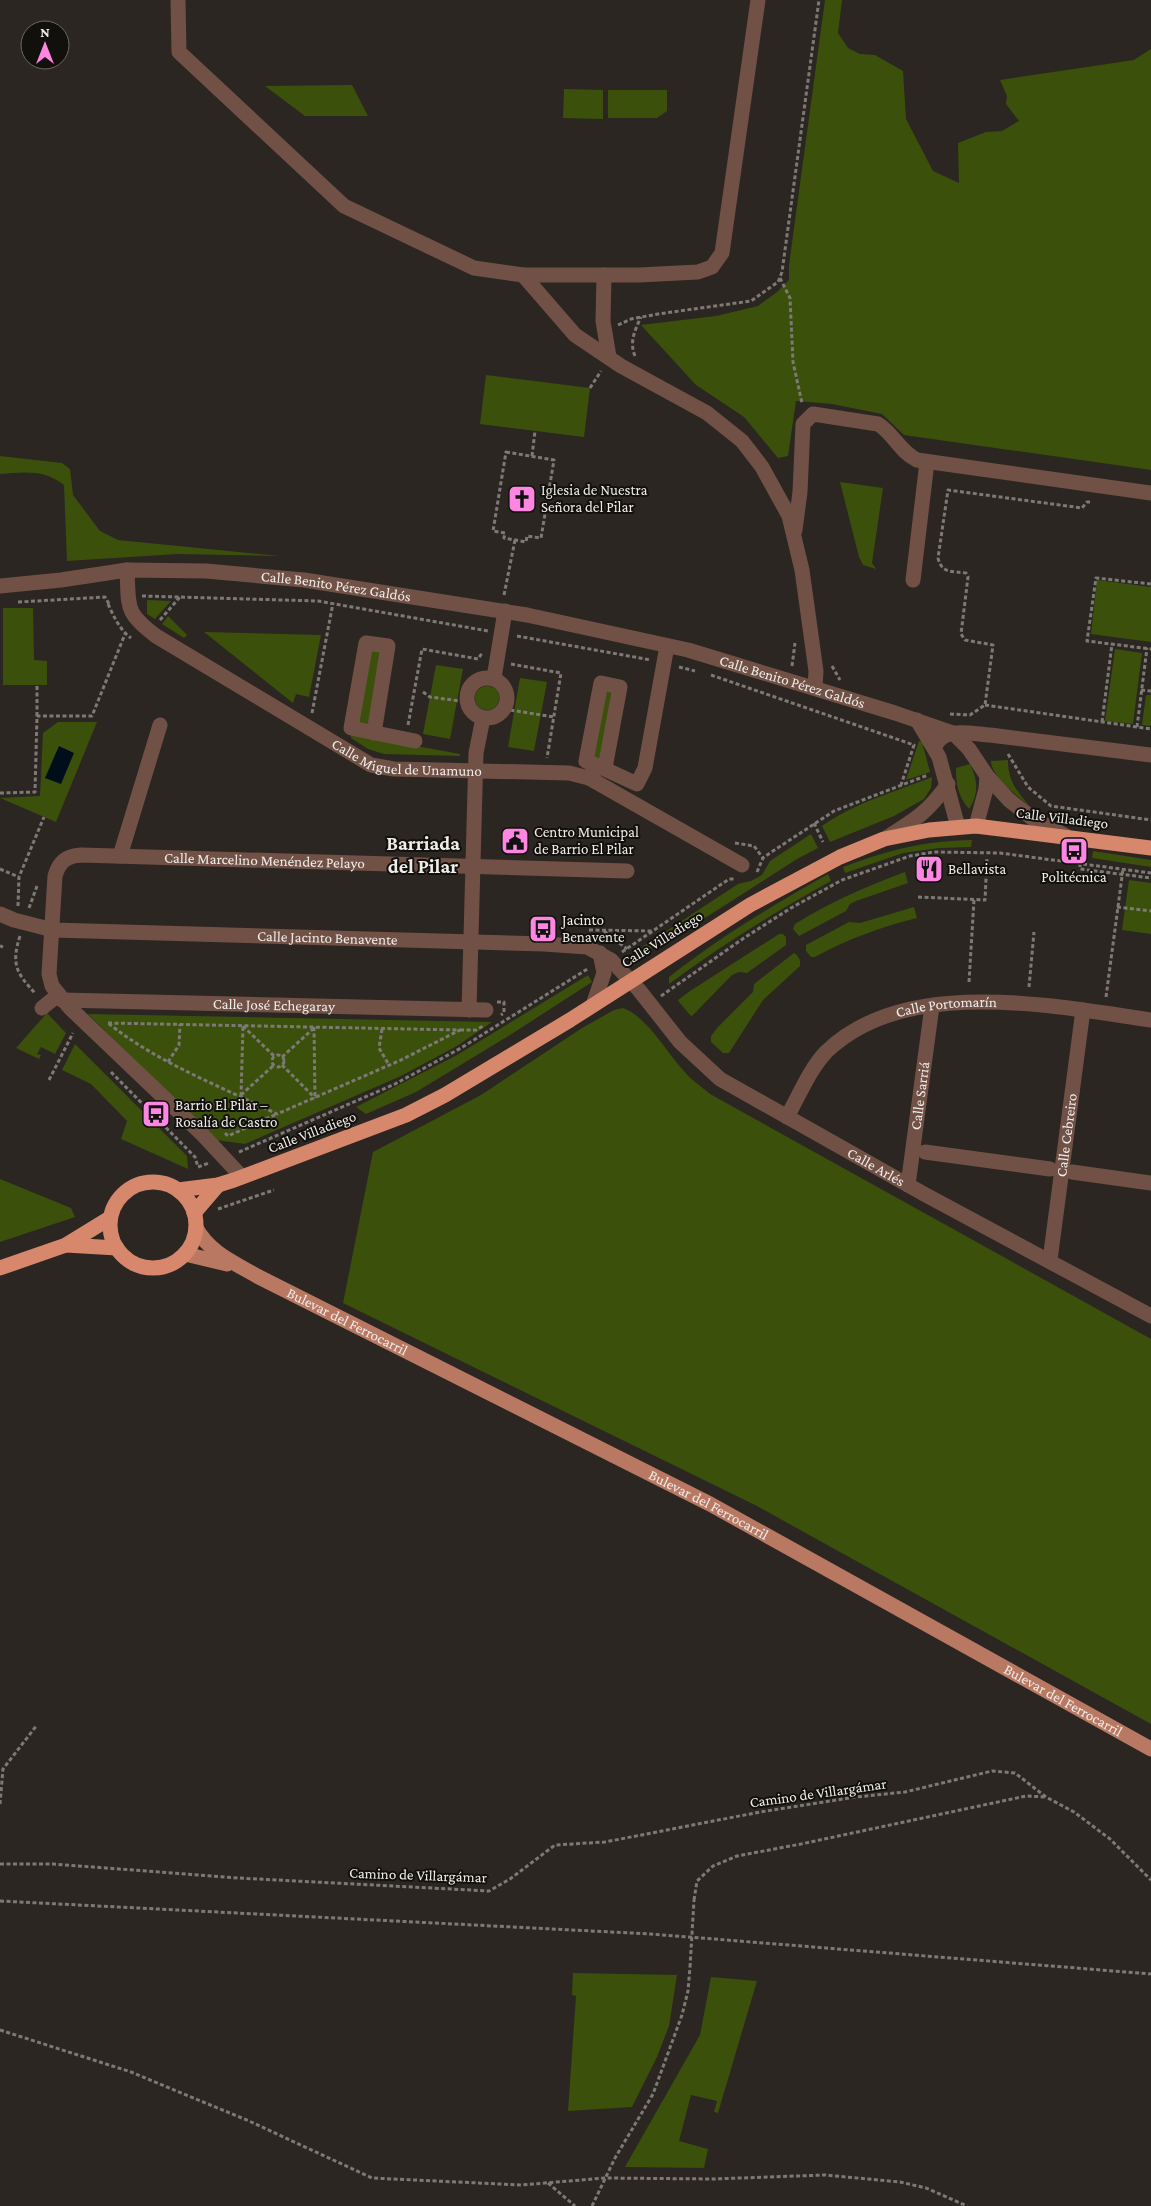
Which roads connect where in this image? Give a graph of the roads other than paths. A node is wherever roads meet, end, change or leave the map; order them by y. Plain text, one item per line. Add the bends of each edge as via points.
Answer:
1 (178, 0) edge
2 (758, 0) edge
3 (523, 275) junction
4 (604, 275) junction
5 (609, 357) junction
6 (927, 462) junction
7 (1151, 493) edge
8 (794, 537) junction
9 (126, 570) junction
10 (913, 580) dead end
11 (0, 586) edge
12 (505, 611) junction
13 (667, 646) junction
14 (494, 678) junction
15 (814, 687) junction
16 (482, 718) junction
17 (917, 720) junction
18 (160, 725) dead end
19 (374, 733) junction
20 (953, 733) junction
21 (415, 741) dead end
22 (935, 747) junction
23 (1151, 755) edge
24 (602, 767) junction
25 (476, 770) junction
26 (987, 776) junction
27 (589, 778) junction
28 (948, 784) junction
29 (976, 826) junction
30 (958, 827) junction
31 (1066, 836) junction
32 (884, 839) junction
33 (1151, 848) edge
34 (120, 856) junction
35 (473, 866) junction
36 (627, 871) dead end
37 (742, 872) road end
38 (6, 917) edge
39 (52, 930) junction
40 (471, 942) junction
41 (605, 959) junction
42 (630, 980) junction
43 (60, 998) junction
44 (593, 1005) junction
45 (932, 1006) junction
46 (42, 1008) dead end
47 (469, 1010) junction
48 (486, 1010) dead end
49 (1083, 1010) junction
50 (1151, 1020) edge
51 (787, 1117) junction
52 (925, 1152) dead end
53 (1050, 1169) dead end
54 (1072, 1172) dead end
55 (242, 1176) junction
56 (1151, 1183) edge
57 (218, 1185) junction
58 (908, 1185) junction
59 (178, 1190) junction
60 (110, 1218) junction
61 (195, 1220) junction
62 (66, 1245) junction
63 (117, 1248) junction
64 (185, 1254) junction
65 (1050, 1260) junction
66 (0, 1268) edge
67 (256, 1276) junction
68 (1151, 1316) edge
69 (1151, 1749) edge

1 - 3 street via 179,52 344,206 474,268
2 - 4 street via 722,253 712,267 698,272
3 - 4 street
3 - 5 street via 575,335
4 - 5 street via 604,330
5 - 8 street via 707,413 742,441 778,494 789,516
6 - 7 street
6 - 8 street via 906,453 878,424 813,414 803,424
6 - 10 street
8 - 15 street via 802,570 816,671
9 - 11 street, Calle Benito Pérez Galdós
9 - 12 street, Calle Benito Pérez Galdós via 206,571 304,580
9 - 25 street, Calle Miguel de Unamuno via 129,608 137,622 352,755 371,765 394,769
12 - 13 street, Calle Benito Pérez Galdós
12 - 14 street
13 - 15 street, Calle Benito Pérez Galdós via 723,659
13 - 24 street via 645,768 637,784
14 - 16 street via 506,689 507,702 496,716
14 - 16 street via 474,683 467,694 473,712
15 - 17 street, Calle Benito Pérez Galdós
16 - 25 street
17 - 20 street, Calle Benito Pérez Galdós
17 - 22 street
18 - 34 street
19 - 19 street, Calle Miguel de Unamuno via 388,646 366,643 351,728
19 - 21 street, Calle Miguel de Unamuno
20 - 22 street via 941,737
20 - 23 street
20 - 26 street, Calle Benito Pérez Galdós via 969,749
22 - 28 street
24 - 24 street via 620,687 601,683 586,760
24 - 27 street
25 - 27 street, Calle Miguel de Unamuno via 569,773
25 - 35 street
26 - 29 street
26 - 31 street, Calle Benito Pérez Galdós via 1024,812
27 - 37 street, Calle Miguel de Unamuno
28 - 30 street
28 - 32 street via 918,818
29 - 30 highway, Calle Villadiego
29 - 31 highway, Calle Villadiego
30 - 32 highway, Calle Villadiego
31 - 33 highway, Calle Villadiego
32 - 42 highway, Calle Villadiego via 840,857 750,905
34 - 35 street, Calle Marcelino Menéndez Pelayo
34 - 39 street, Calle Marcelino Menéndez Pelayo via 81,855 63,860 56,876
35 - 36 street, Calle Marcelino Menéndez Pelayo
35 - 40 street
38 - 39 street, Calle Jacinto Benavente
39 - 40 street, Calle Jacinto Benavente
39 - 43 street via 49,974
40 - 41 street, Calle Jacinto Benavente via 588,947
40 - 47 street
41 - 42 street, Calle Jacinto Benavente
41 - 44 street via 602,984
42 - 44 highway, Calle Villadiego
42 - 51 street, Calle Arlés via 680,1042 720,1079
43 - 46 street
43 - 47 street, Calle José Echegaray
43 - 55 street
44 - 55 highway, Calle Villadiego via 445,1095 406,1115
45 - 49 street, Calle Portomarín via 988,1002
45 - 51 street, Calle Portomarín via 876,1018 839,1041 815,1066
45 - 58 street, Calle Sarriá
47 - 48 street, Calle José Echegaray
49 - 50 street, Calle Portomarín
49 - 65 street, Calle Cebreiro
51 - 58 street, Calle Arlés
52 - 53 street
54 - 56 street
55 - 57 highway, Calle Villadiego
57 - 59 highway, Calle Villadiego
57 - 61 highway, Calle Villadiego
58 - 65 street, Calle Arlés
59 - 60 highway via 165,1183 136,1185 114,1204
59 - 61 highway via 188,1200
60 - 62 highway
60 - 63 highway via 110,1232
61 - 64 highway via 192,1242
61 - 67 main road, Bulevar del Ferrocarril via 204,1242
62 - 63 highway
62 - 66 highway
63 - 64 highway via 122,1256 147,1268 161,1267
64 - 67 main road, Bulevar del Ferrocarril via 219,1261
65 - 68 street, Calle Arlés
67 - 69 main road, Bulevar del Ferrocarril via 710,1504

